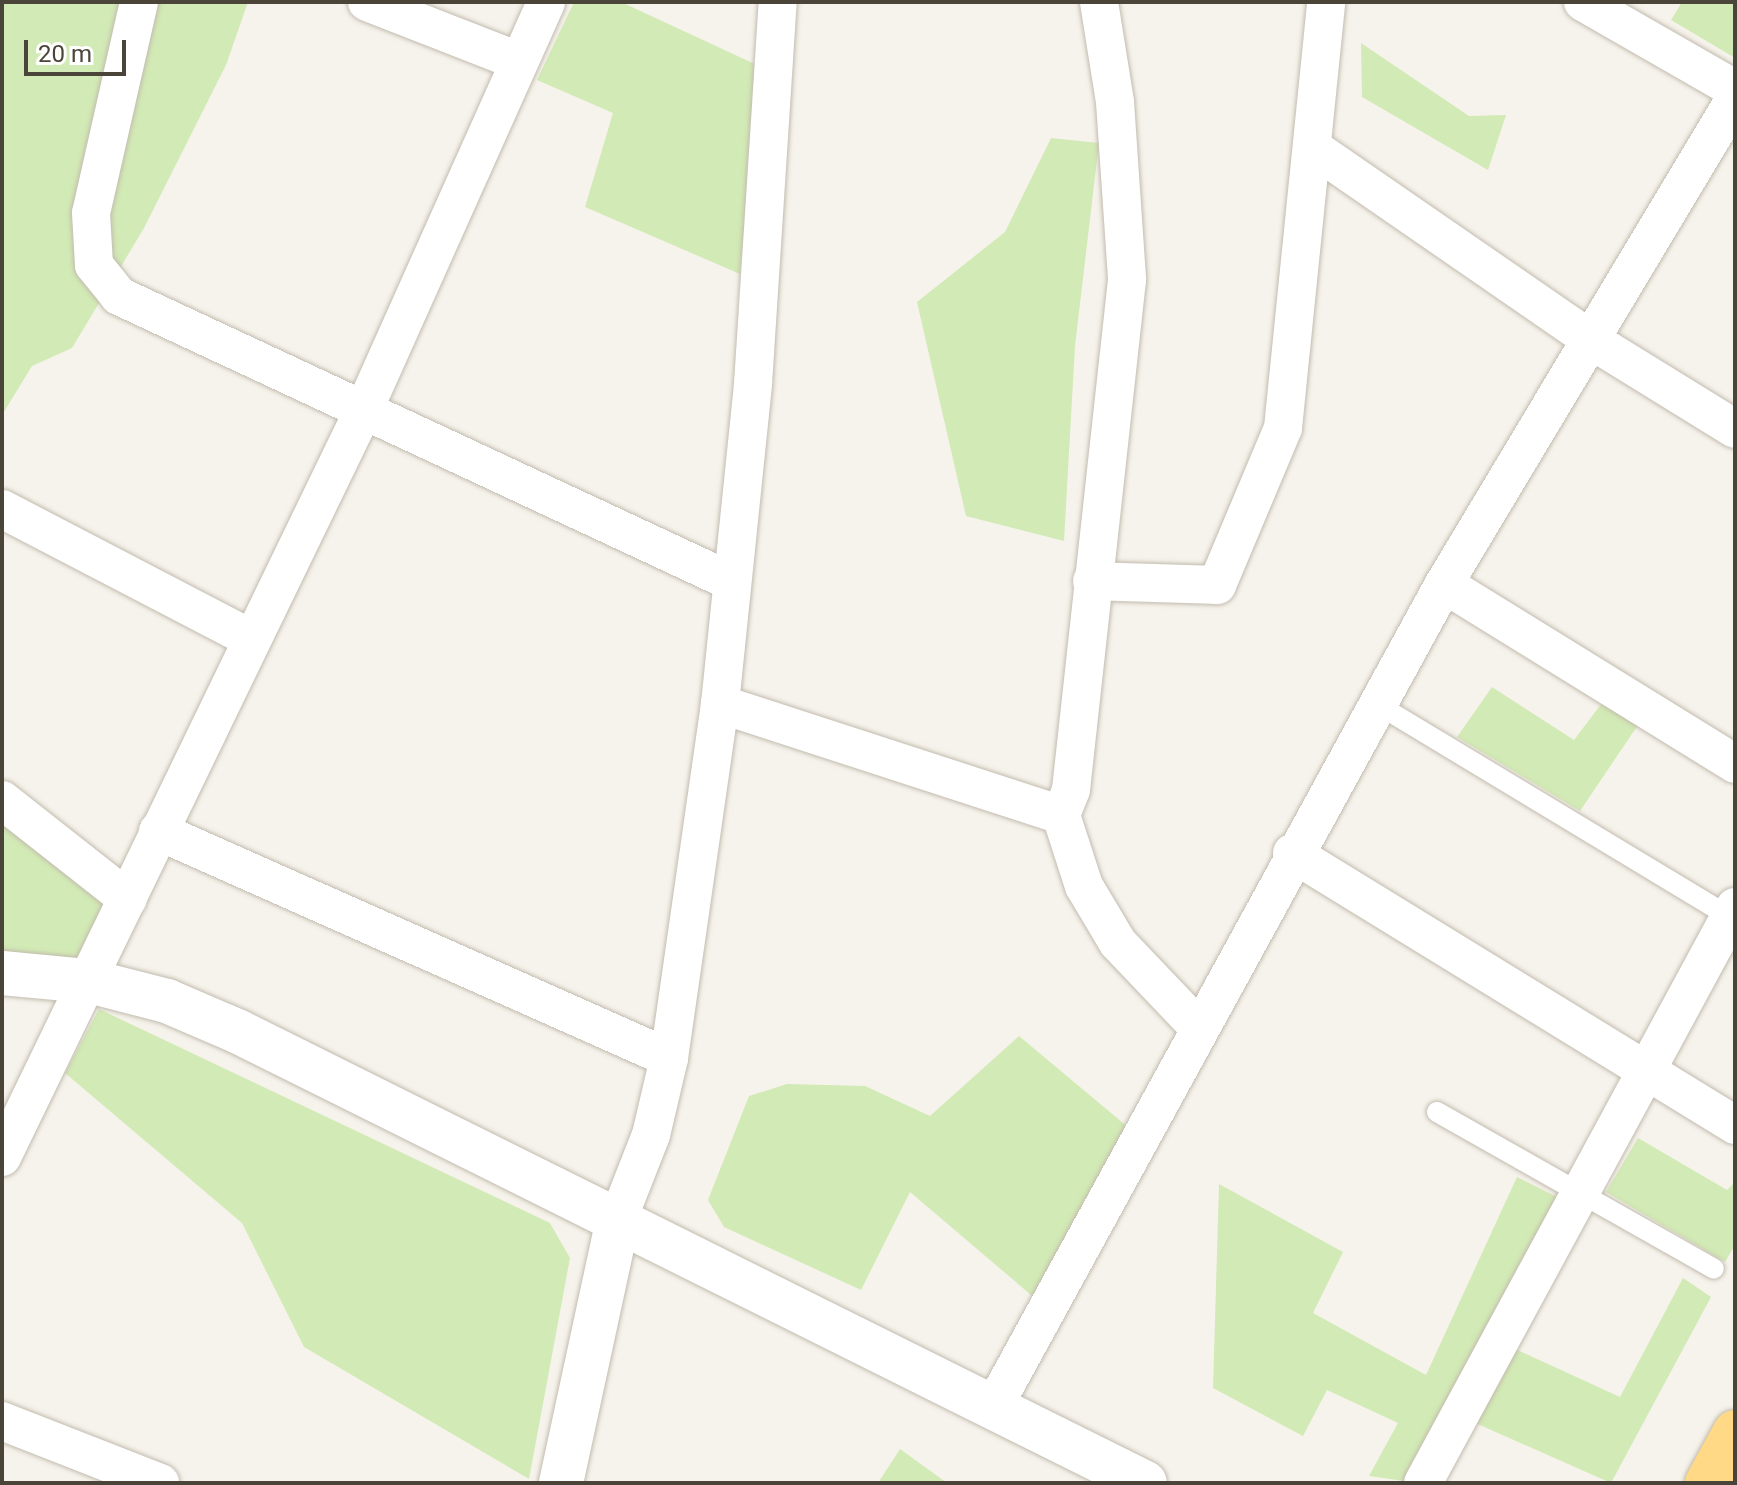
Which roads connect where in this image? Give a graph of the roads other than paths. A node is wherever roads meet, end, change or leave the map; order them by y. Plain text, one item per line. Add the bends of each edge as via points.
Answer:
1 (139, 2) edge
2 (367, 2) edge
3 (546, 2) edge
4 (778, 2) edge
5 (1099, 2) edge
6 (1326, 2) edge
7 (1583, 2) edge
8 (518, 61) junction
9 (1735, 89) edge
10 (1735, 99) edge
11 (1313, 148) junction
12 (1591, 340) junction
13 (366, 405) junction
14 (1735, 429) edge
15 (2, 509) edge
16 (728, 580) junction
17 (1092, 581) junction
18 (1444, 584) junction
19 (250, 638) junction
20 (720, 704) junction
21 (1377, 704) junction
22 (1735, 764) edge
23 (2, 800) edge
24 (1061, 815) junction
25 (158, 831) junction
26 (1292, 853) junction
27 (128, 899) junction
28 (1733, 915) edge
29 (2, 973) edge
30 (89, 981) junction
31 (1198, 1027) junction
32 (669, 1058) junction
33 (1644, 1072) junction
34 (1437, 1112) dead end
35 (1735, 1125) edge
36 (2, 1157) edge
37 (1579, 1187) junction
38 (618, 1219) junction
39 (1714, 1269) dead end
40 (993, 1408) junction
41 (2, 1421) edge
42 (1735, 1432) edge
43 (160, 1483) edge
44 (561, 1483) edge
45 (1145, 1483) edge
46 (1423, 1483) edge
47 (1707, 1483) edge

1 - 13 street via 91,213 94,265 119,296
2 - 8 street
3 - 8 street
4 - 16 street via 753,384
5 - 17 street via 1115,102 1127,280
6 - 11 street
7 - 9 street
8 - 13 street
10 - 12 street
11 - 12 street
11 - 17 street via 1283,428 1217,585
12 - 14 street
12 - 18 street
13 - 16 street
13 - 19 street
15 - 19 street
16 - 20 street
17 - 24 street via 1071,790
18 - 21 street
18 - 22 street
19 - 25 street
20 - 24 street
20 - 32 street
21 - 26 street
21 - 28 lane
23 - 27 street
24 - 31 street via 1084,886 1118,943
25 - 27 street
25 - 32 street
26 - 31 street
26 - 33 street
27 - 30 street
28 - 33 street
29 - 30 street
30 - 36 street
30 - 38 street via 167,1001 237,1031
31 - 40 street
32 - 38 street via 651,1135
33 - 35 street
33 - 37 street
34 - 37 lane
37 - 39 lane
37 - 46 street
38 - 40 street
38 - 44 street
40 - 45 street
41 - 43 street
42 - 47 highway

